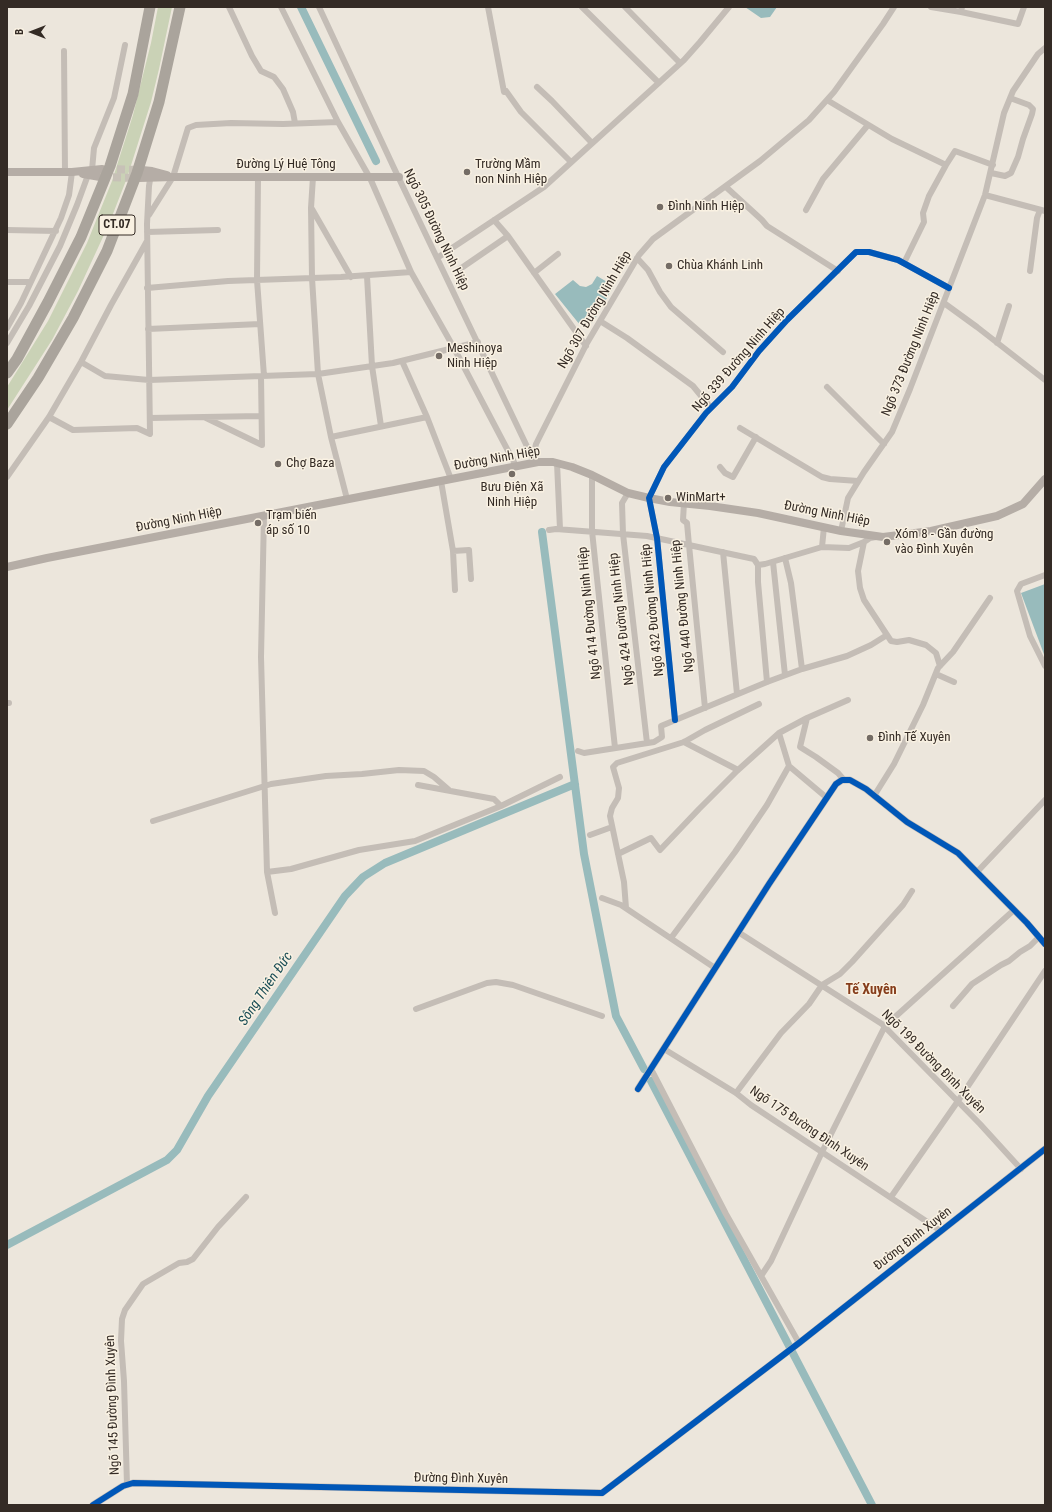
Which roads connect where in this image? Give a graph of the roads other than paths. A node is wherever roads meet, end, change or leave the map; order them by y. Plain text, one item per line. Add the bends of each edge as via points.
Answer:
1 (150, 7) edge
2 (180, 7) edge
3 (229, 7) edge
4 (281, 7) edge
5 (319, 7) edge
6 (488, 7) edge
7 (582, 7) edge
8 (625, 7) edge
9 (729, 7) edge
10 (894, 7) edge
11 (931, 7) edge
12 (1024, 7) edge
13 (962, 9) edge
14 (125, 45) dead end
15 (1045, 48) edge
16 (64, 51) dead end
17 (680, 63) junction
18 (660, 83) junction
19 (537, 87) dead end
20 (1010, 98) junction
21 (827, 100) junction
22 (338, 122) junction
23 (295, 123) junction
24 (868, 125) junction
25 (592, 144) junction
26 (571, 162) junction
27 (946, 165) junction
28 (993, 165) junction
29 (7, 172) edge
30 (69, 172) junction
31 (90, 172) junction
32 (101, 173) tunnel mouth
33 (140, 174) tunnel mouth
34 (151, 174) junction
35 (990, 174) junction
36 (173, 177) junction
37 (258, 177) junction
38 (313, 178) junction
39 (370, 178) junction
40 (399, 178) junction
41 (726, 187) junction
42 (985, 195) junction
43 (311, 208) junction
44 (806, 210) dead end
45 (1042, 210) edge
46 (148, 217) junction
47 (494, 220) junction
48 (7, 230) edge
49 (218, 230) dead end
50 (56, 231) junction
51 (147, 232) junction
52 (508, 236) junction
53 (147, 241) junction
54 (558, 254) dead end
55 (437, 258) junction
56 (637, 258) junction
57 (904, 263) junction
58 (460, 269) dead end
59 (838, 271) junction
60 (1030, 271) dead end
61 (411, 272) junction
62 (534, 273) junction
63 (366, 276) junction
64 (351, 277) junction
65 (312, 278) junction
66 (257, 280) junction
67 (7, 282) edge
68 (30, 282) junction
69 (147, 288) junction
70 (949, 288) junction
71 (944, 303) junction
72 (1009, 306) dead end
73 (600, 321) junction
74 (260, 324) junction
75 (7, 328) edge
76 (148, 329) junction
77 (478, 342) junction
78 (7, 343) edge
79 (997, 343) junction
80 (586, 346) junction
81 (454, 348) junction
82 (723, 352) dead end
83 (402, 361) junction
84 (81, 362) junction
85 (372, 366) junction
86 (7, 373) edge
87 (318, 374) junction
88 (262, 376) junction
89 (149, 380) junction
90 (1045, 380) edge
91 (827, 387) dead end
92 (711, 408) junction
93 (261, 416) junction
94 (49, 417) junction
95 (204, 417) junction
96 (427, 417) junction
97 (150, 418) junction
98 (7, 424) edge
99 (381, 426) junction
100 (740, 428) dead end
101 (331, 436) junction
102 (756, 437) junction
103 (884, 444) junction
104 (534, 463) junction
105 (557, 463) junction
106 (516, 466) junction
107 (720, 467) dead end
108 (592, 475) junction
109 (7, 477) edge
110 (451, 479) junction
111 (1045, 479) edge
112 (441, 481) junction
113 (858, 481) junction
114 (628, 493) junction
115 (649, 498) junction
116 (347, 499) junction
117 (684, 503) junction
118 (264, 515) junction
119 (824, 528) junction
120 (560, 529) junction
121 (549, 530) dead end
122 (592, 531) junction
123 (841, 531) junction
124 (623, 534) junction
125 (883, 537) junction
126 (657, 538) junction
127 (864, 542) junction
128 (689, 545) junction
129 (822, 547) junction
130 (453, 551) junction
131 (723, 552) junction
132 (785, 558) junction
133 (773, 562) junction
134 (758, 565) junction
135 (7, 566) edge
136 (1045, 575) edge
137 (471, 579) dead end
138 (455, 590) dead end
139 (990, 598) dead end
140 (889, 638) junction
141 (940, 666) junction
142 (1045, 666) edge
143 (802, 669) junction
144 (936, 674) junction
145 (785, 675) junction
146 (767, 682) junction
147 (954, 682) dead end
148 (737, 694) junction
149 (848, 700) dead end
150 (759, 704) dead end
151 (705, 708) junction
152 (807, 718) junction
153 (675, 720) junction
154 (779, 733) junction
155 (684, 742) junction
156 (646, 743) junction
157 (615, 748) junction
158 (578, 751) dead end
159 (789, 766) junction
160 (738, 770) junction
161 (560, 777) dead end
162 (844, 780) junction
163 (418, 785) dead end
164 (265, 786) junction
165 (449, 790) junction
166 (874, 796) junction
167 (827, 798) junction
168 (1045, 800) edge
169 (501, 806) junction
170 (153, 821) dead end
171 (612, 826) junction
172 (590, 835) dead end
173 (618, 854) junction
174 (267, 872) junction
175 (977, 872) junction
176 (912, 891) dead end
177 (602, 898) dead end
178 (626, 908) junction
179 (1014, 910) junction
180 (275, 913) dead end
181 (738, 932) junction
182 (1039, 937) junction
183 (671, 938) junction
184 (1045, 944) edge
185 (715, 968) junction
186 (1045, 971) edge
187 (822, 985) junction
188 (953, 1006) dead end
189 (416, 1008) dead end
190 (602, 1016) dead end
191 (885, 1026) junction
192 (664, 1048) junction
193 (651, 1069) junction
194 (638, 1089) dead end
195 (736, 1093) junction
196 (958, 1101) junction
197 (1045, 1149) edge
198 (822, 1152) junction
199 (1021, 1169) junction
200 (246, 1197) dead end
201 (891, 1197) junction
202 (941, 1231) junction
203 (761, 1276) junction
204 (797, 1344) junction
205 (127, 1485) junction
206 (93, 1505) edge

1 - 86 highway, CT.07 via 133,94 104,180 81,238
2 - 98 highway, CT.07 via 159,102 107,251 73,318 38,378
3 - 23 street via 261,71 274,76 283,89
4 - 22 street
5 - 40 street, Ngõ 305 Đường Ninh Hiệp
6 - 26 street via 505,92 521,112
7 - 18 street
8 - 17 street
9 - 17 street
10 - 21 street, Ngõ 307 Đường Ninh Hiệp
11 - 13 street
12 - 13 street via 1018,24
14 - 31 street via 114,98 94,148
15 - 20 street, Ngõ 373 Đường Ninh Hiệp via 1038,54
16 - 30 street
17 - 18 street
18 - 25 street
19 - 25 street
20 - 28 street, Ngõ 373 Đường Ninh Hiệp via 1004,113
20 - 35 street via 1029,105 1033,109 1032,114 1011,173 1005,176
21 - 24 street
21 - 41 street, Ngõ 307 Đường Ninh Hiệp via 804,124
22 - 23 street
22 - 39 street
23 - 36 street via 196,125 188,128
24 - 27 street
24 - 44 street via 823,179
25 - 26 street
26 - 47 street via 544,187
27 - 28 street via 955,151
27 - 57 street via 929,196 923,213 924,222
28 - 35 street, Ngõ 373 Đường Ninh Hiệp
29 - 30 main road
30 - 31 main road
30 - 50 street via 69,194
31 - 32 main road
31 - 78 street via 60,246 30,306
33 - 34 main road, Đường Lý Huệ Tông
34 - 36 main road, Đường Lý Huệ Tông
34 - 46 street via 148,186
35 - 42 street, Ngõ 373 Đường Ninh Hiệp
36 - 37 main road, Đường Lý Huệ Tông
36 - 46 street
37 - 38 main road, Đường Lý Huệ Tông
37 - 66 street
38 - 39 main road, Đường Lý Huệ Tông
38 - 43 street
39 - 40 main road, Đường Lý Huệ Tông
39 - 61 street
40 - 55 street, Ngõ 305 Đường Ninh Hiệp
41 - 56 street, Ngõ 307 Đường Ninh Hiệp via 653,239
41 - 59 street via 767,226
42 - 45 street
42 - 70 street, Ngõ 373 Đường Ninh Hiệp
43 - 64 street
43 - 65 street
45 - 60 street via 1037,218
46 - 51 street
47 - 52 street
47 - 55 street
48 - 50 street
49 - 51 street
50 - 68 street
51 - 53 street
52 - 58 street
52 - 62 street
53 - 69 street
53 - 84 street
54 - 62 street
55 - 77 street, Ngõ 305 Đường Ninh Hiệp
56 - 73 street, Ngõ 307 Đường Ninh Hiệp
56 - 82 street via 672,307
57 - 59 street, Ngõ 339 Đường Ninh Hiệp via 869,252 856,252
57 - 70 street, Ngõ 339 Đường Ninh Hiệp
59 - 92 street, Ngõ 339 Đường Ninh Hiệp via 787,320 732,387
61 - 63 street
61 - 81 street
62 - 80 street
63 - 64 street
63 - 85 street
64 - 65 street
65 - 66 street
65 - 87 street
66 - 69 street
66 - 74 street
67 - 68 street
68 - 75 street
69 - 76 street
70 - 71 street, Ngõ 373 Đường Ninh Hiệp
71 - 79 street
71 - 103 street, Ngõ 373 Đường Ninh Hiệp via 892,432
72 - 79 street
73 - 80 street, Ngõ 307 Đường Ninh Hiệp
73 - 92 street via 693,386
74 - 76 street
74 - 88 street
76 - 89 street
77 - 81 street
77 - 104 street, Ngõ 305 Đường Ninh Hiệp
79 - 90 street
80 - 104 street, Ngõ 307 Đường Ninh Hiệp via 536,444
81 - 83 street
81 - 106 street
83 - 85 street
83 - 96 street
84 - 89 street via 105,376
84 - 94 street
85 - 87 street
85 - 99 street
87 - 88 street
87 - 101 street
88 - 89 street
88 - 93 street
89 - 97 street
91 - 103 street
92 - 115 street, Ngõ 339 Đường Ninh Hiệp via 664,467
93 - 95 street
93 - 95 street via 262,445
94 - 97 street via 73,430 137,428 150,434
94 - 109 street
95 - 97 street
96 - 99 street
96 - 110 street
99 - 101 street
100 - 102 street
101 - 116 street
102 - 107 street via 734,477
102 - 113 street via 822,477
103 - 113 street, Ngõ 373 Đường Ninh Hiệp
104 - 105 main road, Đường Ninh Hiệp
104 - 106 main road, Đường Ninh Hiệp
105 - 108 main road, Đường Ninh Hiệp
105 - 120 street
106 - 110 main road, Đường Ninh Hiệp
108 - 114 main road, Đường Ninh Hiệp
108 - 122 street, Ngõ 414 Đường Ninh Hiệp
110 - 112 main road, Đường Ninh Hiệp
111 - 125 main road, Đường Ninh Hiệp via 1023,504 997,516
112 - 116 main road, Đường Ninh Hiệp
112 - 130 street
113 - 123 street, Ngõ 373 Đường Ninh Hiệp via 848,498
114 - 115 main road, Đường Ninh Hiệp
114 - 124 street, Ngõ 424 Đường Ninh Hiệp via 622,503
115 - 117 main road, Đường Ninh Hiệp
115 - 126 street, Ngõ 432 Đường Ninh Hiệp
116 - 118 main road, Đường Ninh Hiệp
117 - 119 main road, Đường Ninh Hiệp via 758,513
117 - 128 street, Ngõ 440 Đường Ninh Hiệp via 683,520 687,523
118 - 135 main road, Đường Ninh Hiệp
118 - 164 street via 261,657
119 - 123 main road, Đường Ninh Hiệp
119 - 129 street
120 - 121 street
120 - 122 street
122 - 124 street
122 - 157 street, Ngõ 414 Đường Ninh Hiệp
123 - 125 main road, Đường Ninh Hiệp
124 - 126 street
124 - 156 street, Ngõ 424 Đường Ninh Hiệp
125 - 127 street via 870,538
126 - 128 street
126 - 153 street, Ngõ 432 Đường Ninh Hiệp
127 - 129 street via 849,548
127 - 140 street via 858,570 860,588 864,600
128 - 131 street
128 - 151 street, Ngõ 440 Đường Ninh Hiệp
129 - 132 street
130 - 137 street via 469,550
130 - 138 street
131 - 134 street via 754,559
131 - 148 street
132 - 133 street
132 - 143 street via 791,583
133 - 134 street
133 - 145 street
134 - 146 street
136 - 142 street via 1021,584 1017,592 1030,636
139 - 141 street via 953,652
140 - 141 street via 897,642 909,640 926,645 936,653
140 - 143 street via 847,656
141 - 144 street
143 - 145 street
144 - 147 street
144 - 166 street via 894,764
145 - 146 street
146 - 148 street
148 - 151 street
149 - 152 street
150 - 155 street
151 - 153 street
152 - 154 street
152 - 162 street via 800,747 816,756
153 - 156 street via 661,726 662,737
154 - 159 street
154 - 160 street
155 - 160 street
155 - 171 street via 617,763 614,767 619,788 618,798 610,816
156 - 157 street
157 - 158 street via 584,753
159 - 167 street
159 - 183 street via 767,806
160 - 173 street via 660,850 651,838
161 - 169 street
162 - 166 street via 850,780
162 - 167 street via 836,784
163 - 165 street
164 - 165 street via 326,776 399,770 424,771 434,776
164 - 170 street
164 - 174 street
165 - 169 street via 494,799
166 - 175 street via 907,822 958,854
167 - 181 street
168 - 175 street
169 - 174 street via 415,841 359,850 291,869
171 - 172 street
171 - 173 street
173 - 178 street
174 - 180 street
175 - 179 street
176 - 187 street via 903,905 852,962 840,974
177 - 178 street
178 - 183 street
179 - 182 street
179 - 191 street
181 - 185 street
181 - 187 street, Ngõ 199 Đường Đình Xuyên
182 - 184 street
182 - 188 street via 1009,962 972,984
183 - 185 street
185 - 192 street
186 - 196 street
187 - 191 street, Ngõ 199 Đường Đình Xuyên
187 - 195 street via 809,1004 781,1033
189 - 190 street via 496,982 513,985
191 - 196 street, Ngõ 199 Đường Đình Xuyên
191 - 198 street
192 - 193 street
192 - 195 street, Ngõ 175 Đường Đình Xuyên
193 - 194 street
193 - 203 street
195 - 198 street, Ngõ 175 Đường Đình Xuyên
196 - 199 street, Ngõ 199 Đường Đình Xuyên
196 - 201 street
197 - 199 street, Đường Đình Xuyên
198 - 201 street, Ngõ 175 Đường Đình Xuyên
198 - 203 street via 771,1261
199 - 202 street, Đường Đình Xuyên
200 - 205 street, Ngõ 145 Đường Đình Xuyên via 193,1259 179,1263 143,1284 125,1310 120,1340 124,1381
201 - 202 street, Ngõ 175 Đường Đình Xuyên
202 - 204 street, Đường Đình Xuyên
203 - 204 street
204 - 205 street, Đường Đình Xuyên via 602,1493 132,1483
205 - 206 street, Đường Đình Xuyên

